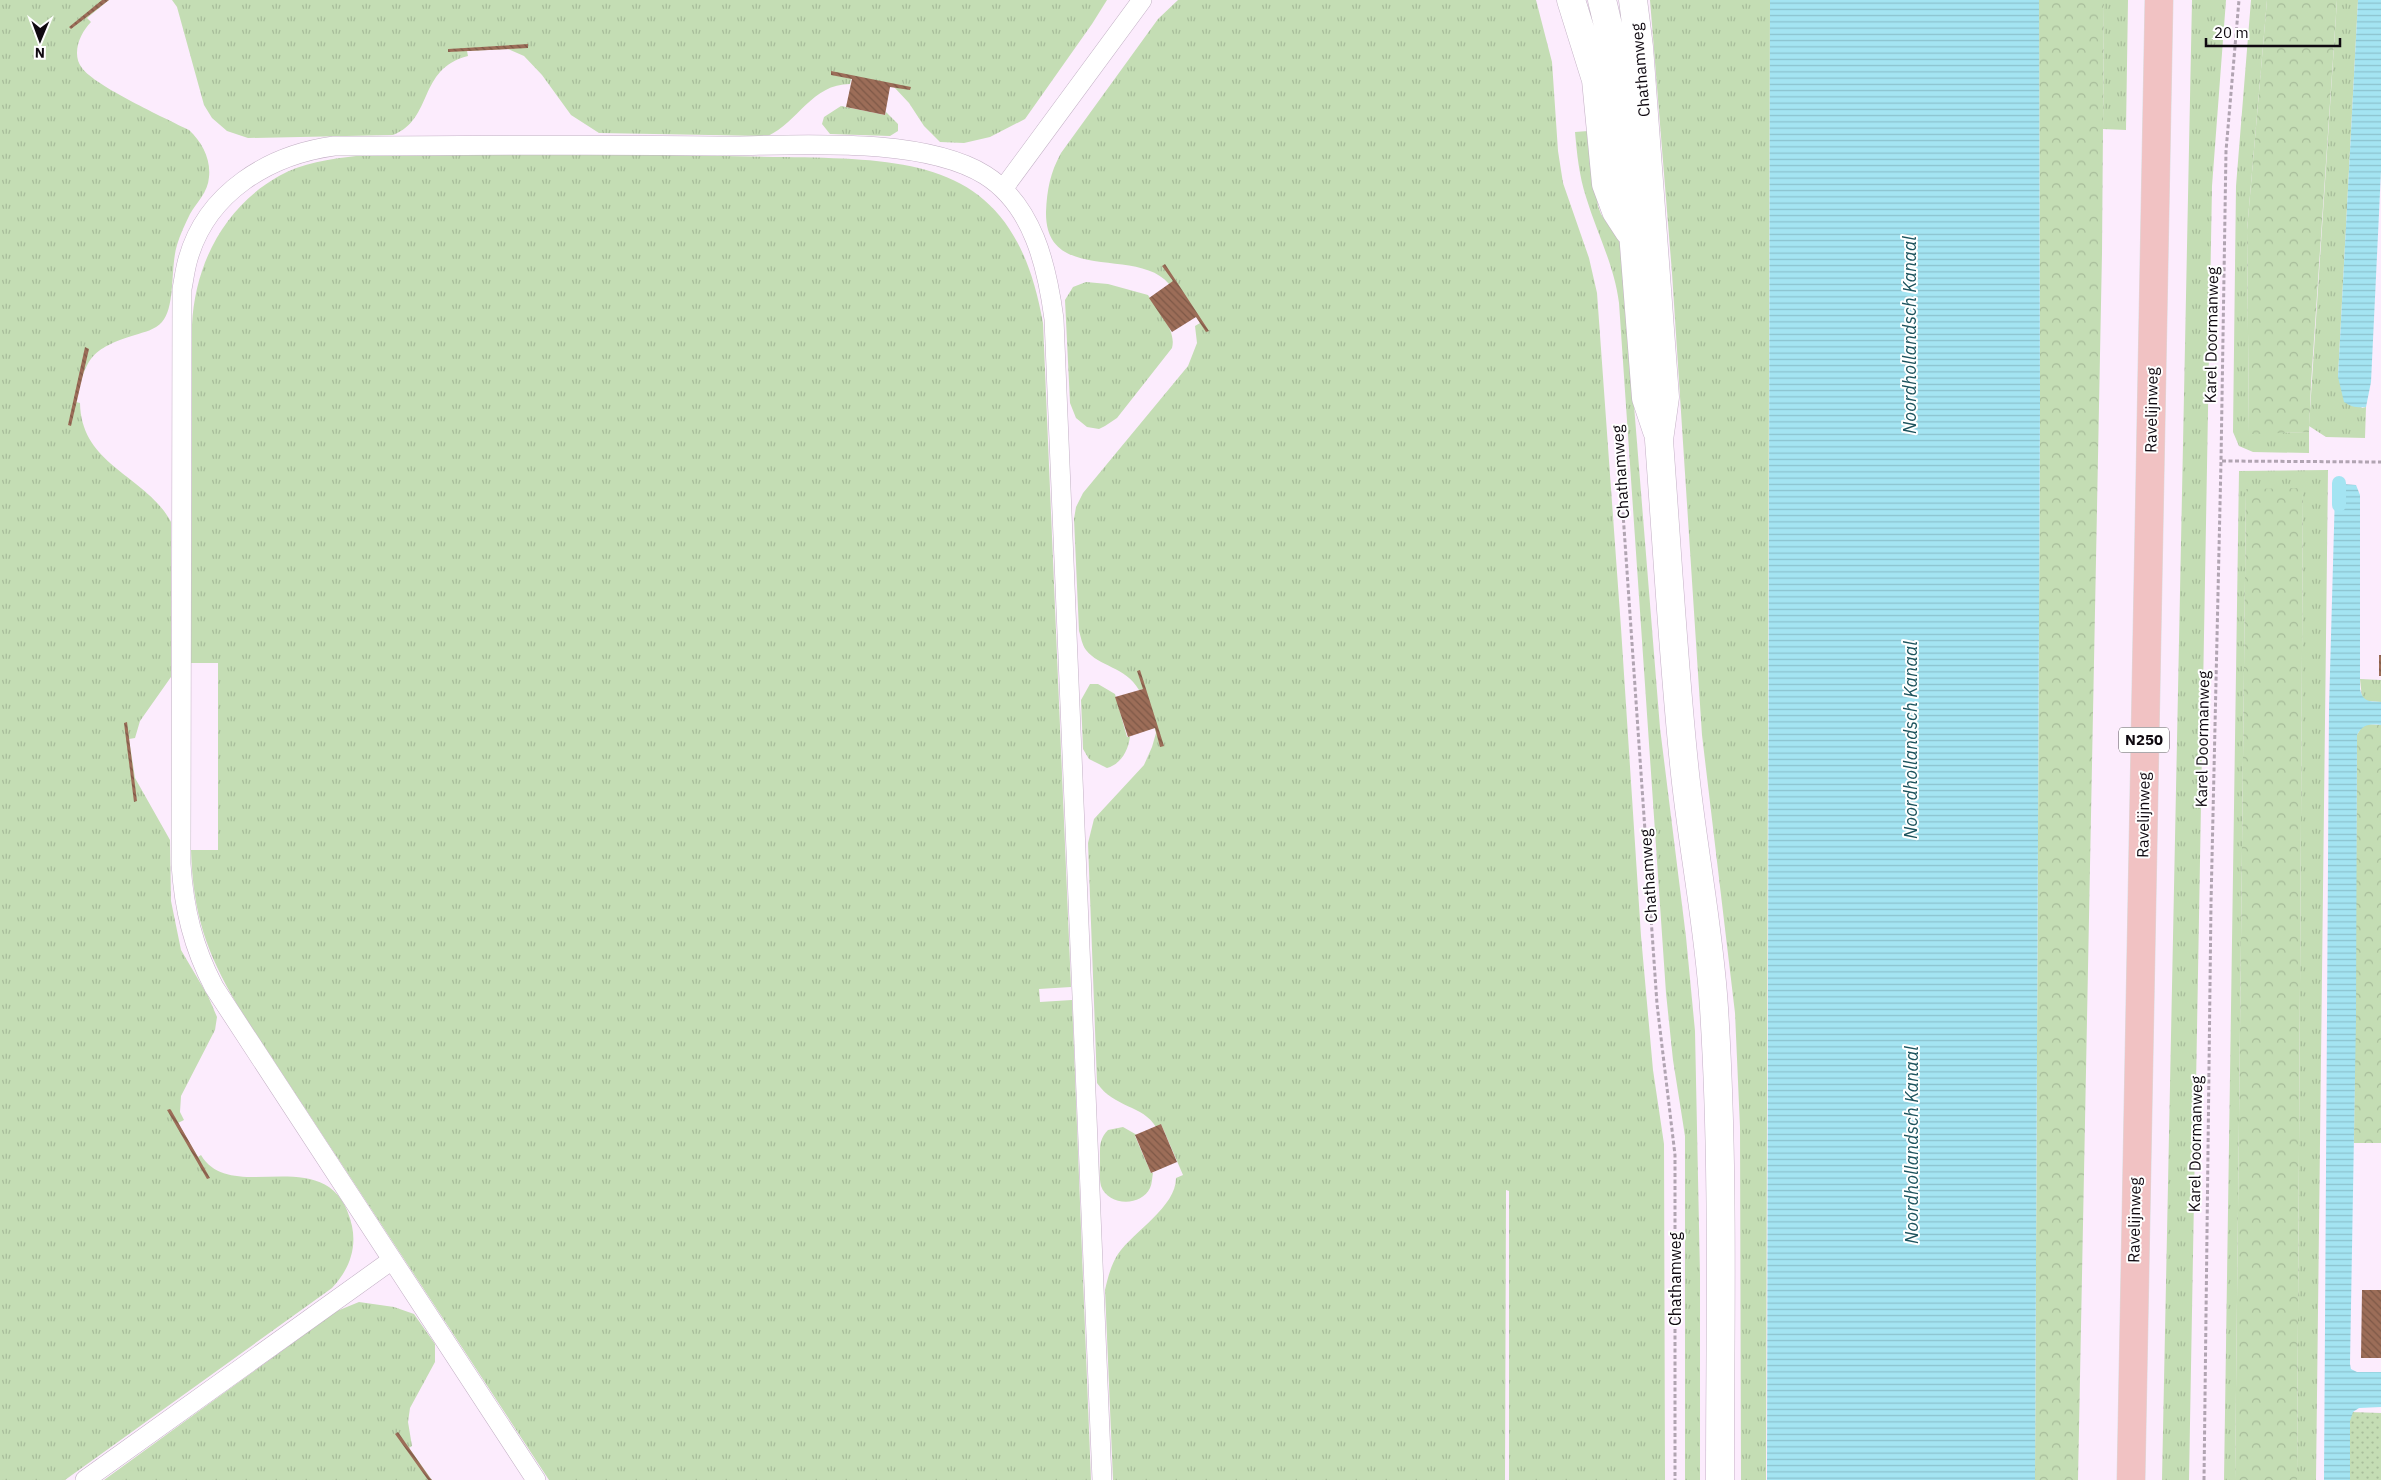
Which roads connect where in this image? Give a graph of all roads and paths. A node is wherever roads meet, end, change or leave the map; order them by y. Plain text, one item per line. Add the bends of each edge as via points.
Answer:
1 (1142, 0) edge
2 (1571, 0) edge
3 (1602, 0) edge
4 (1632, 0) edge
5 (2159, 0) edge
6 (2239, 0) edge
7 (1003, 189) junction
8 (1634, 238) junction
9 (1618, 434) dead end
10 (1659, 440) junction
11 (2221, 462) junction
12 (2381, 462) edge
13 (392, 1260) junction
14 (85, 1480) edge
15 (536, 1480) edge
16 (1102, 1480) edge
17 (1675, 1480) edge
18 (1720, 1480) edge
19 (2130, 1480) edge
20 (2204, 1480) edge

1 - 7 lane
2 - 8 street, Chathamweg via 1596,80 1606,184 1616,210
3 - 8 street, Chathamweg via 1621,80
4 - 10 street, Chathamweg via 1639,47 1665,397
5 - 19 main road, Ravelijnweg / N250
6 - 11 path, Karel Doormanweg via 2226,151
7 - 13 lane via 965,164 926,153 883,147 334,146 288,156 250,175 232,189 198,233 182,289 181,864 184,901 192,938 214,987
7 - 16 lane via 1020,209 1040,250 1054,319
8 - 10 street, Chathamweg via 1646,398
9 - 17 path, Chathamweg via 1656,994 1675,1155
10 - 18 street, Chathamweg via 1684,759 1714,1006 1720,1139
11 - 12 path
11 - 20 path, Karel Doormanweg via 2211,904
13 - 14 lane
13 - 15 lane

